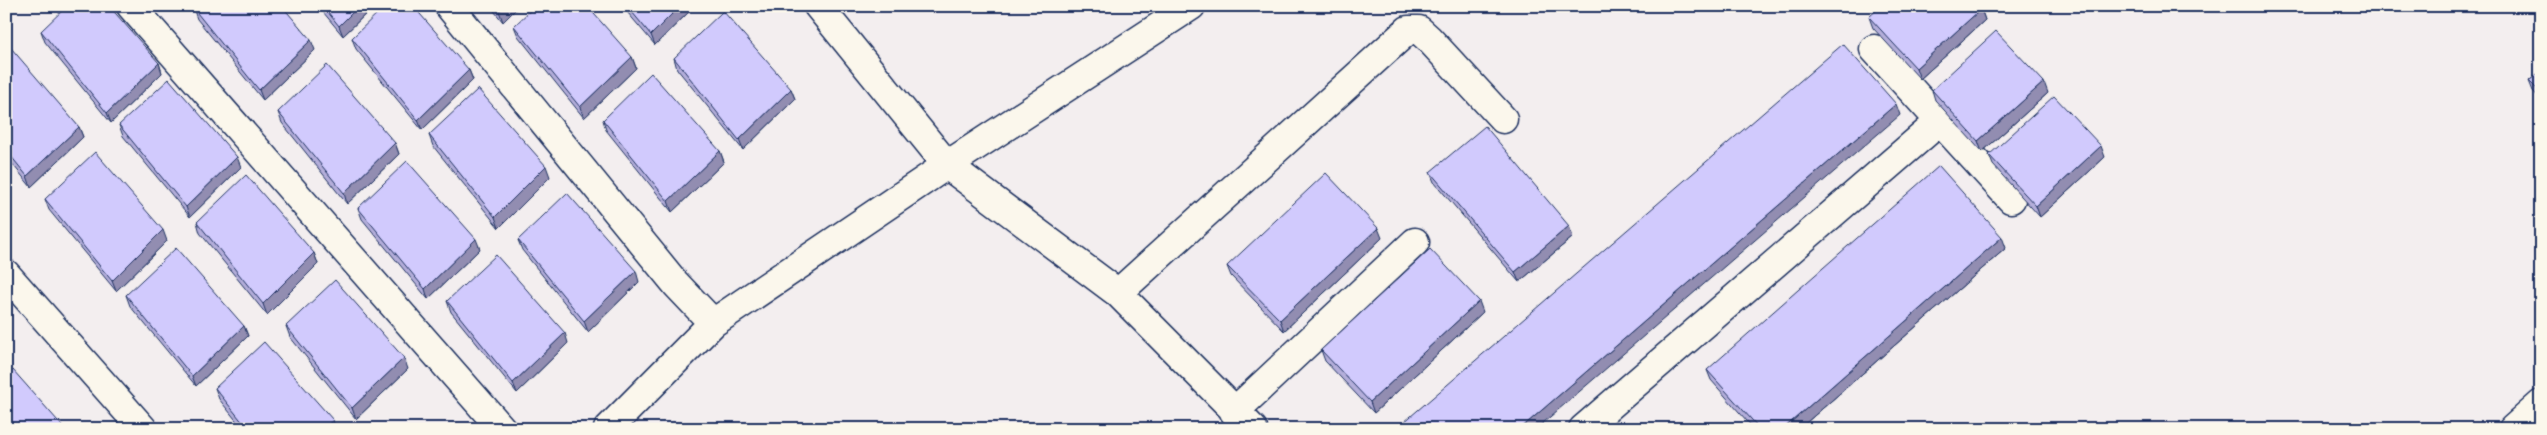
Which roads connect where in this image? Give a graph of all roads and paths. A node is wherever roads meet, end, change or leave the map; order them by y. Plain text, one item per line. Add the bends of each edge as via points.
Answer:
1 (131, 6) edge
2 (449, 6) edge
3 (818, 6) edge
4 (1191, 6) edge
5 (1874, 49) dead end
6 (1503, 119) dead end
7 (1940, 121) junction
8 (947, 165) junction
9 (2011, 200) dead end
10 (1415, 242) dead end
11 (6, 274) edge
12 (1118, 293) junction
13 (713, 323) junction
14 (2541, 404) edge
15 (1244, 420) edge
16 (143, 429) edge
17 (502, 429) edge
18 (608, 429) edge
19 (1583, 429) edge
20 (2513, 429) edge

1 - 17 street
2 - 13 street via 676,284
3 - 8 street
4 - 8 street
5 - 7 street
6 - 12 street via 1429,39 1418,30 1408,30
7 - 9 street
7 - 19 street
8 - 12 street
8 - 13 street
10 - 15 street
11 - 16 street
12 - 15 street
13 - 18 street
14 - 20 street

